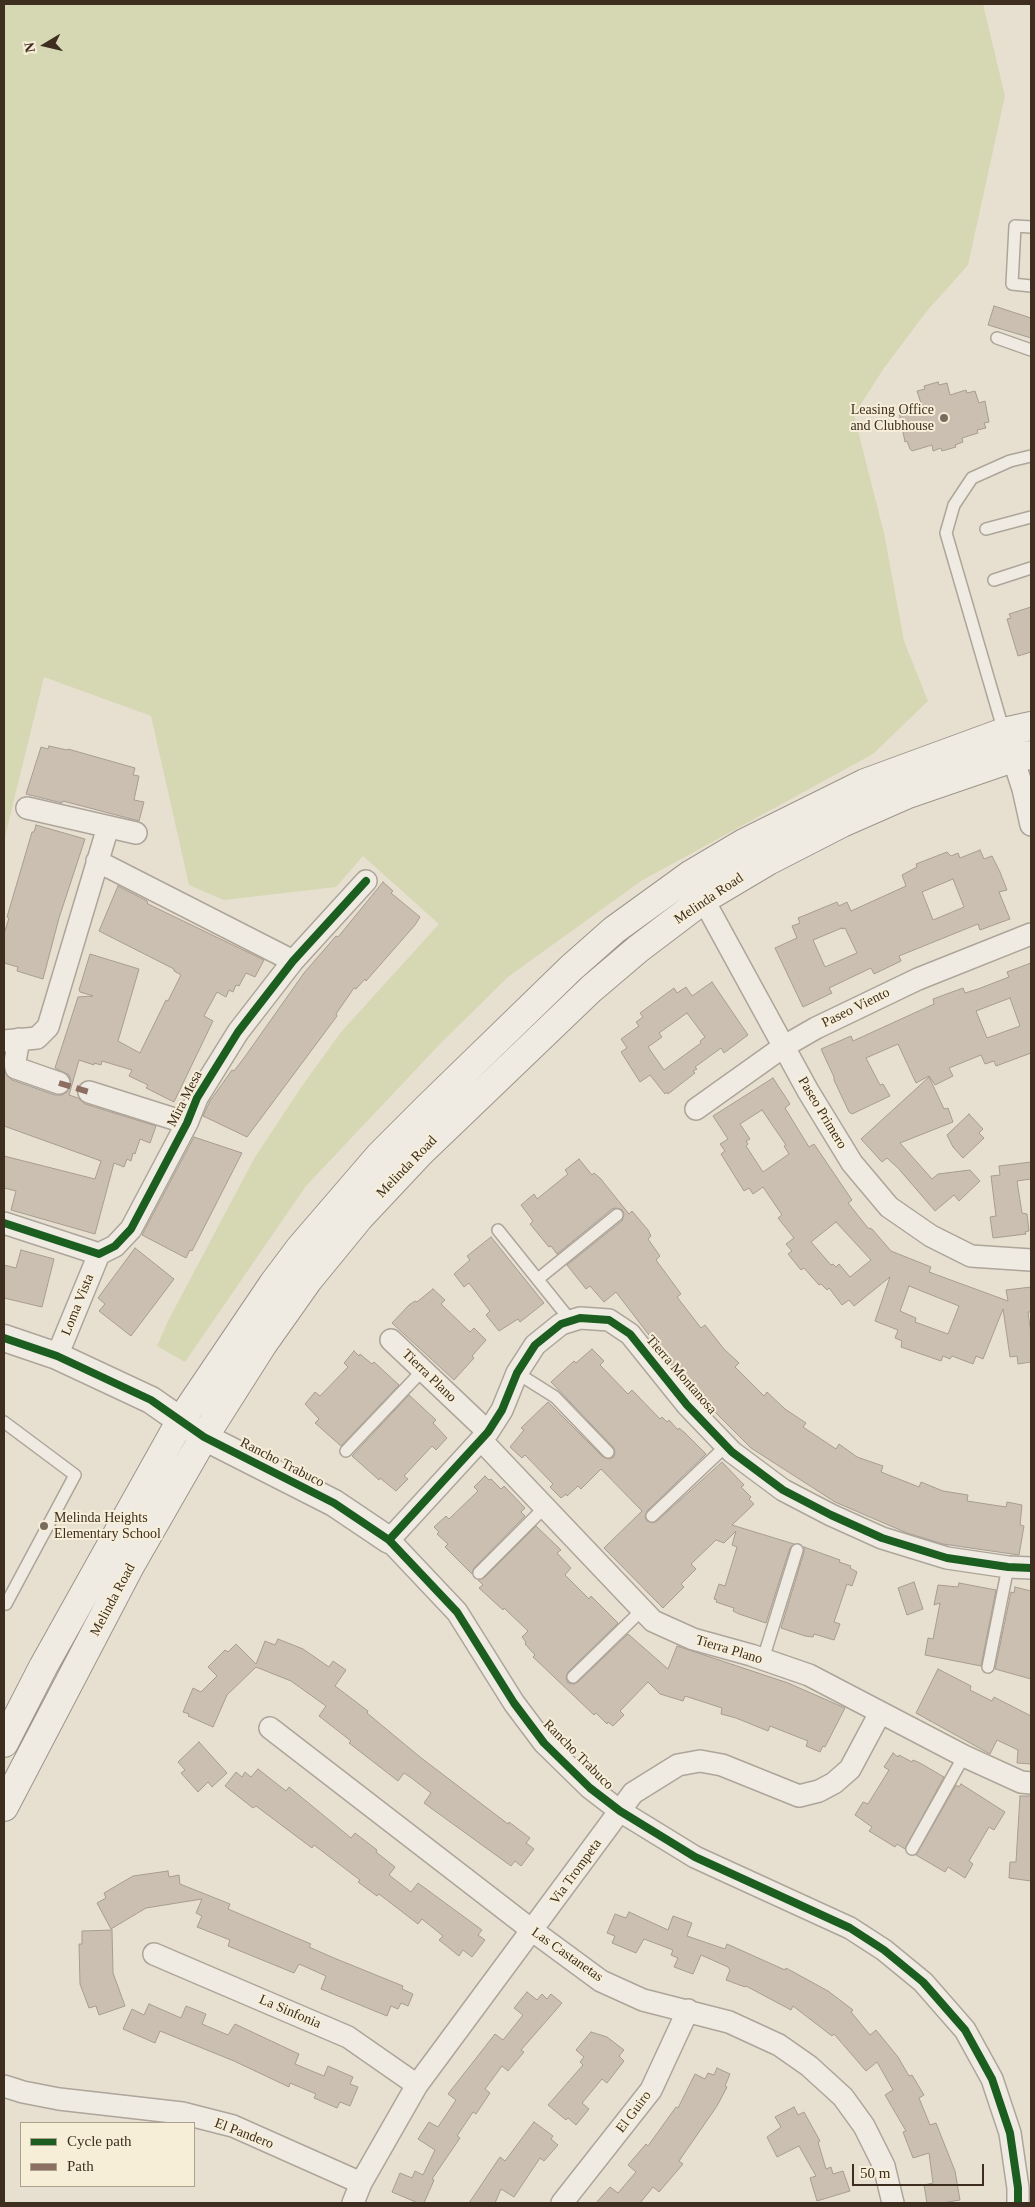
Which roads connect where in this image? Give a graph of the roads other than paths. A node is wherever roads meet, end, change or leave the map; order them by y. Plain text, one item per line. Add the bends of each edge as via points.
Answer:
1 (1031, 227) edge
2 (1031, 286) edge
3 (997, 338) dead end
4 (1031, 350) edge
5 (1031, 456) edge
6 (1031, 517) edge
7 (986, 530) dead end
8 (1031, 568) edge
9 (994, 580) dead end
10 (1031, 726) edge
11 (1004, 732) junction
12 (1022, 756) edge
13 (27, 808) dead end
14 (1031, 825) edge
15 (108, 827) junction
16 (136, 834) dead end
17 (97, 861) junction
18 (690, 875) junction
19 (366, 881) dead end
20 (704, 899) junction
21 (1031, 934) edge
22 (293, 961) junction
23 (11, 1040) edge
24 (783, 1048) junction
25 (59, 1082) dead end
26 (89, 1092) dead end
27 (696, 1109) dead end
28 (187, 1123) junction
29 (617, 1215) dead end
30 (4, 1223) edge
31 (498, 1230) dead end
32 (99, 1254) junction
33 (1031, 1260) edge
34 (538, 1279) junction
35 (571, 1321) junction
36 (4, 1338) edge
37 (391, 1340) dead end
38 (57, 1356) junction
39 (423, 1370) junction
40 (517, 1373) junction
41 (181, 1420) junction
42 (4, 1422) edge
43 (485, 1436) junction
44 (204, 1437) junction
45 (727, 1445) junction
46 (346, 1451) dead end
47 (608, 1452) dead end
48 (545, 1507) junction
49 (652, 1516) dead end
50 (389, 1540) junction
51 (797, 1550) dead end
52 (1008, 1567) junction
53 (1031, 1568) edge
54 (478, 1574) dead end
55 (4, 1604) edge
56 (642, 1610) junction
57 (763, 1659) junction
58 (988, 1667) dead end
59 (573, 1677) dead end
60 (880, 1713) junction
61 (270, 1728) dead end
62 (4, 1744) edge
63 (964, 1756) junction
64 (1031, 1783) edge
65 (4, 1808) edge
66 (620, 1811) junction
67 (912, 1849) dead end
68 (533, 1931) junction
69 (154, 1954) dead end
70 (688, 2010) junction
71 (417, 2085) junction
72 (4, 2086) edge
73 (361, 2183) junction
74 (353, 2203) edge
75 (562, 2203) edge
76 (893, 2203) edge
77 (1018, 2203) edge

1 - 2 lane via 1015,226 1012,284
3 - 4 lane
5 - 11 lane via 1010,461 972,478 954,504 946,533
6 - 7 lane
8 - 9 lane
10 - 11 main road, Melinda Road
11 - 12 street
11 - 18 main road, Melinda Road via 865,783 744,843
12 - 14 street via 1023,789
12 - 20 main road, Melinda Road via 908,794 842,823
13 - 15 street
15 - 16 street
15 - 17 street
17 - 22 street
17 - 23 street via 48,1027 37,1038
18 - 20 street, Paseo Primero
18 - 41 main road, Melinda Road via 614,930 570,968 380,1154 336,1203 278,1277
19 - 22 street, Mira Mesa
20 - 24 street, Paseo Primero
20 - 44 main road, Melinda Road via 591,989 420,1153 359,1218 286,1311
21 - 24 street, Paseo Viento via 918,978 816,1028
22 - 28 street, Mira Mesa via 233,1040
23 - 25 street via 16,1068
24 - 27 street, Paseo Viento
24 - 33 street, Paseo Primero via 852,1163 889,1207 931,1236 971,1256
26 - 28 street, Mira Mesa
28 - 32 street, Mira Mesa via 131,1229 115,1246
29 - 34 lane
30 - 32 street
31 - 34 lane
32 - 38 street, Loma Vista
34 - 35 lane
35 - 40 street, Tierra Montanosa via 561,1324 535,1345
35 - 45 street, Tierra Montanosa via 580,1318 609,1320 630,1334 687,1404
36 - 38 street, Rancho Trabuco
37 - 39 street, Tierra Plano
38 - 41 street, Rancho Trabuco via 151,1400
39 - 43 street, Tierra Plano
39 - 46 lane
40 - 43 street, Tierra Montanosa via 502,1410
40 - 47 lane via 555,1396
41 - 44 street, Rancho Trabuco
41 - 62 main road, Melinda Road
42 - 55 lane via 75,1475
43 - 48 street, Tierra Plano
43 - 50 street, Tierra Montanosa
44 - 50 street, Rancho Trabuco via 334,1504
44 - 65 main road, Melinda Road via 130,1566
45 - 49 lane
45 - 52 street, Tierra Montanosa via 783,1490 882,1538 947,1558
48 - 54 lane
48 - 56 street, Tierra Plano
50 - 66 street, Rancho Trabuco via 457,1612 514,1703 544,1743 590,1788
51 - 57 lane
52 - 53 street, Tierra Montanosa
52 - 58 lane
56 - 57 street, Tierra Plano via 653,1621 693,1639
56 - 59 lane
57 - 60 street, Tierra Plano via 809,1675
60 - 63 street, Tierra Plano
60 - 66 street, Via Trompeta via 850,1769 818,1791 799,1796 722,1766 700,1761 678,1765 659,1775 633,1793
61 - 68 street, Las Castanetas
63 - 64 street, Tierra Plano via 1021,1782
63 - 67 lane
66 - 68 street, Via Trompeta
66 - 77 street, Rancho Trabuco via 694,1857 850,1928 884,1950 923,1982 965,2030 992,2079 1010,2133
68 - 70 street, Las Castanetas via 601,1981 643,2000
68 - 71 street, Via Trompeta
69 - 71 street, La Sinfonia via 348,2037
70 - 75 street, El Guiro via 651,2090
70 - 76 street, Las Castanetas via 729,2022 779,2044 843,2097 864,2126 884,2166
71 - 73 street, Via Trompeta
72 - 73 street, El Pandero via 59,2099 182,2113 232,2126
73 - 74 street, Via Trompeta

